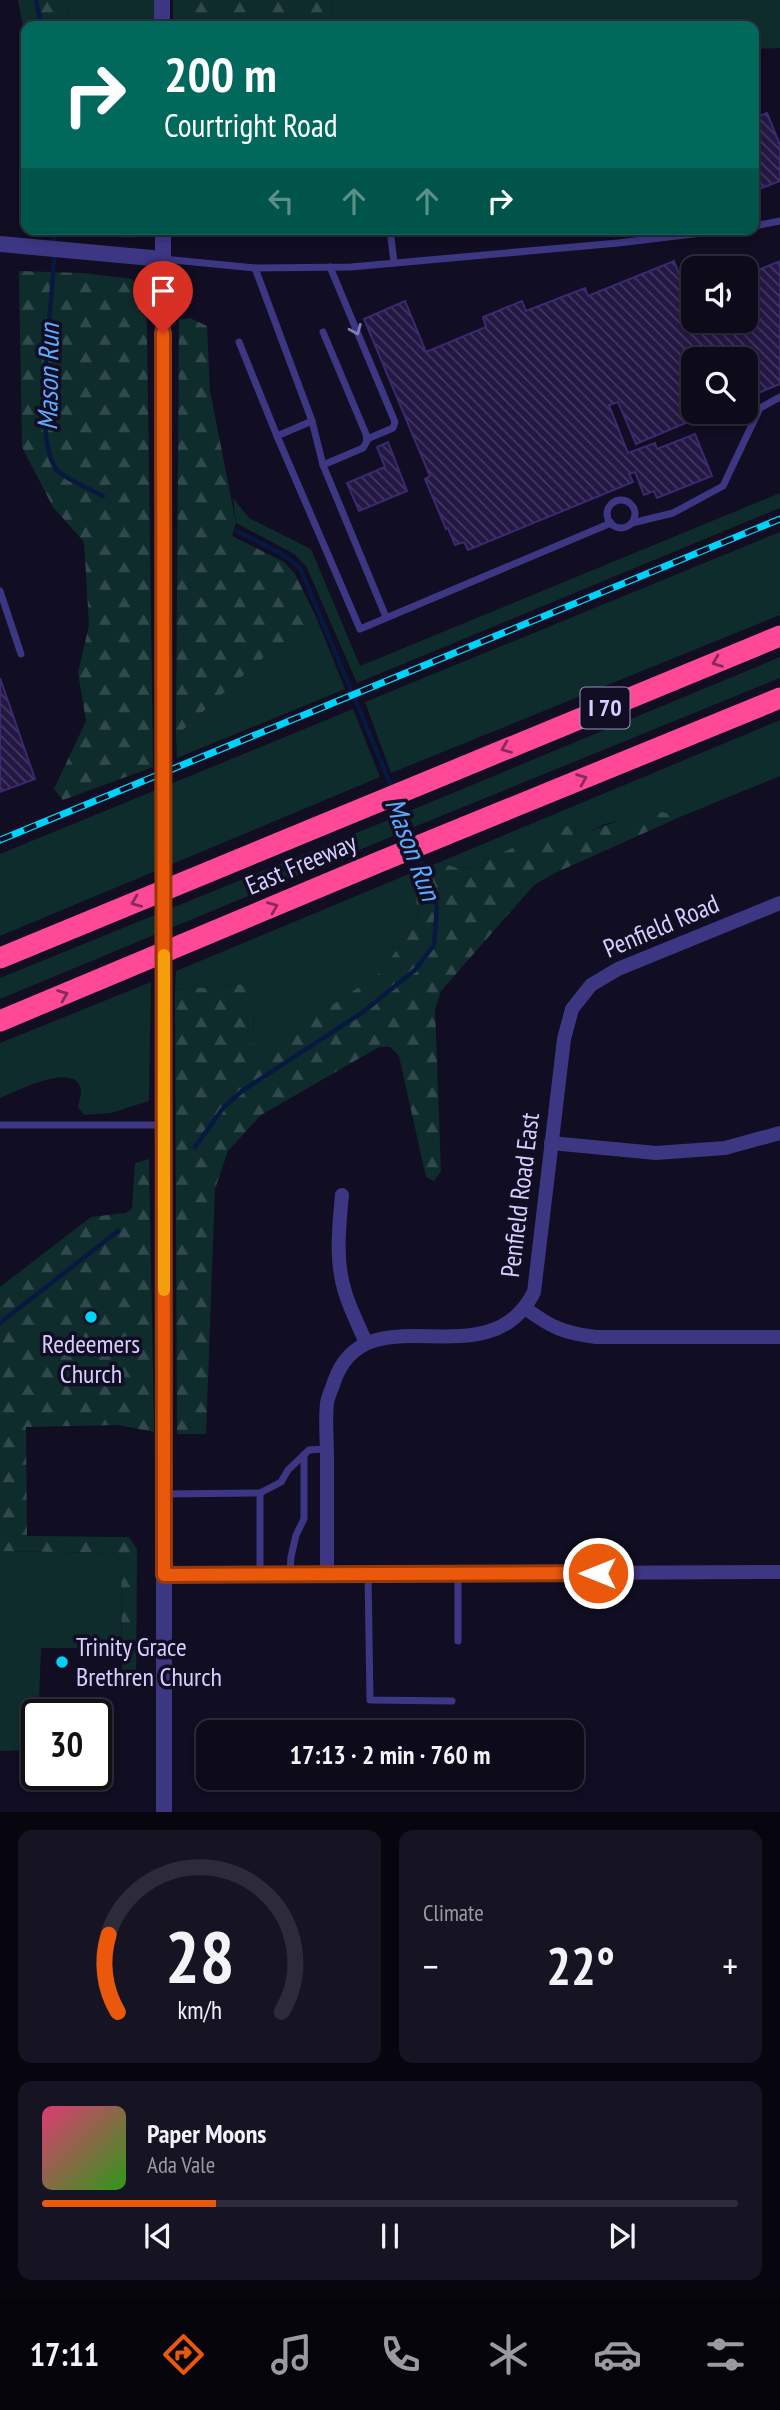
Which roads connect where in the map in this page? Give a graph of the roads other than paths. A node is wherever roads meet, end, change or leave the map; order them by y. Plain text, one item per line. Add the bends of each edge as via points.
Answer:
1 (162, 0) edge
2 (162, 21) edge
3 (780, 221) edge
4 (759, 225) edge
5 (163, 235) edge
6 (391, 235) edge
7 (656, 235) edge
8 (689, 235) edge
9 (657, 239) junction
10 (0, 244) edge
11 (163, 259) junction
12 (394, 263) junction
13 (330, 267) junction
14 (255, 268) junction
15 (323, 332) dead end
16 (239, 342) dead end
17 (780, 397) edge
18 (312, 421) junction
19 (277, 436) junction
20 (367, 439) junction
21 (323, 465) junction
22 (611, 523) junction
23 (632, 523) junction
24 (0, 591) edge
25 (386, 617) junction
26 (780, 636) edge
27 (21, 654) dead end
28 (780, 698) edge
29 (780, 902) edge
30 (0, 958) edge
31 (572, 1009) joint
32 (0, 1020) edge
33 (0, 1125) edge
34 (164, 1125) junction
35 (780, 1133) edge
36 (551, 1143) junction
37 (342, 1195) dead end
38 (525, 1308) junction
39 (780, 1337) edge
40 (366, 1342) junction
41 (327, 1449) junction
42 (304, 1455) junction
43 (260, 1493) junction
44 (164, 1494) junction
45 (780, 1572) edge
46 (290, 1573) junction
47 (327, 1573) junction
48 (368, 1573) junction
49 (458, 1573) junction
50 (260, 1574) junction
51 (164, 1575) junction
52 (458, 1641) dead end
53 (452, 1701) dead end
54 (164, 1811) edge

1 - 2 street
3 - 4 lane
5 - 11 street
6 - 12 lane
7 - 9 lane
8 - 9 lane
9 - 12 lane
10 - 11 street
11 - 14 lane
11 - 34 street, bridge
12 - 13 lane
13 - 14 lane
13 -> 20 lane via 395,422 393,428
14 - 18 lane
15 - 20 lane
16 - 19 lane
17 - 23 lane via 760,408 723,486 673,513
18 - 19 lane
18 - 21 lane
19 - 25 lane via 360,629
20 - 21 lane via 363,448
21 - 25 lane
22 - 23 lane via 624,528
22 - 23 lane via 608,509 622,499 634,506
22 - 25 lane
24 - 27 lane
26 -> 30 highway, East Freeway / I 70
32 -> 28 highway, East Freeway / I 70
29 - 31 street, Penfield Road via 618,969 591,985
31 - 36 street, Penfield Road East
33 - 34 lane
34 - 44 street
35 - 36 street via 724,1148 656,1153
36 - 38 street, Penfield Road East via 534,1292
37 - 40 street via 340,1267 345,1293
38 - 39 street via 567,1333 596,1337
38 - 40 street, Penfield Road East via 502,1328 487,1333 397,1336
40 - 41 street via 339,1367 327,1402
41 - 42 lane via 309,1450
41 - 47 street
42 - 43 lane via 281,1482
42 - 46 lane via 304,1519 290,1557
43 - 44 lane
43 - 50 lane
44 - 51 street
45 - 49 street
46 - 47 street
46 - 50 street
47 - 48 street
48 - 49 street
48 - 53 lane via 370,1700
49 - 52 lane
50 - 51 street
51 - 54 street

